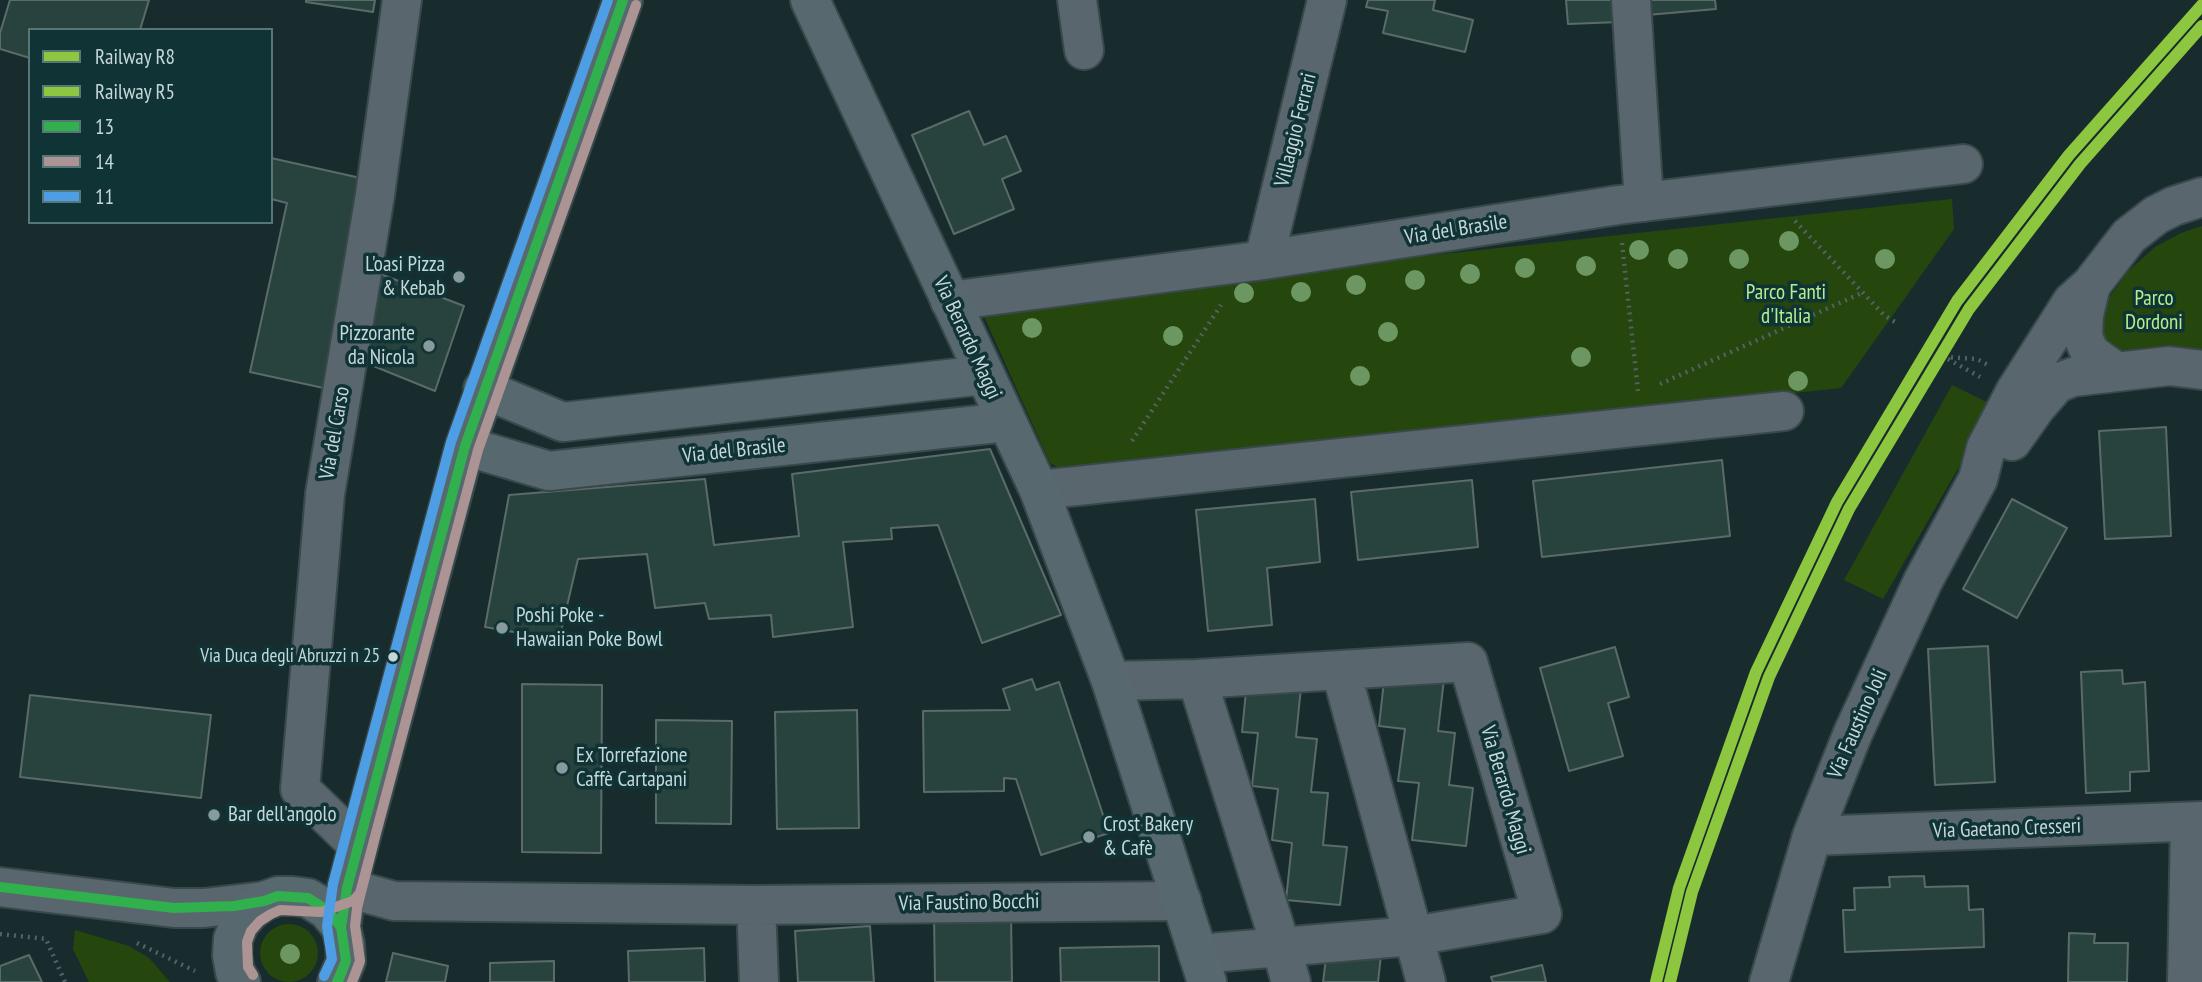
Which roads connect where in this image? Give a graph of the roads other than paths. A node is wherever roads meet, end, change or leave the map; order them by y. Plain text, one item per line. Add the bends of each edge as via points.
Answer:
1 (402, 0) edge
2 (623, 0) edge
3 (810, 0) edge
4 (1077, 0) edge
5 (1327, 0) edge
6 (1631, 0) edge
7 (1084, 51) dead end
8 (1963, 164) dead end
9 (2202, 197) edge
10 (1644, 202) junction
11 (1264, 260) junction
12 (2091, 285) junction
13 (950, 301) junction
14 (2202, 370) edge
15 (2115, 371) junction
16 (984, 374) junction
17 (483, 389) junction
18 (2026, 399) junction
19 (1784, 411) dead end
20 (1007, 422) junction
21 (465, 446) junction
22 (1039, 490) junction
23 (1341, 670) junction
24 (1197, 679) junction
25 (1111, 681) junction
26 (2196, 821) edge
27 (1812, 836) junction
28 (358, 845) junction
29 (0, 887) edge
30 (347, 888) junction
31 (308, 898) junction
32 (264, 901) junction
33 (1182, 901) junction
34 (756, 905) junction
35 (174, 908) junction
36 (341, 927) junction
37 (1413, 936) junction
38 (1286, 964) edge
39 (1203, 968) edge
40 (225, 970) edge
41 (337, 982) edge
42 (759, 982) edge
43 (1426, 982) edge
44 (1769, 982) edge
45 (2187, 982) edge

1 - 28 street, Via del Carso via 325,494 300,789
2 - 17 street
3 - 13 street, Via Berardo Maggi
4 - 7 street
5 - 11 street, Villaggio Ferrari
6 - 10 street
8 - 10 street, Via del Brasile
9 - 12 street via 2156,215 2129,236
10 - 11 street, Via del Brasile
11 - 13 street, Via del Brasile
12 - 15 street via 2083,337 2090,353
12 - 18 street via 2071,302
13 - 16 street, Via Berardo Maggi
14 - 15 street via 2169,366
15 - 18 street via 2073,377
16 - 17 street via 563,422
16 - 20 street, Via Berardo Maggi
17 - 21 street
18 - 27 street, Via Faustino Joli via 2003,454 1978,479 1917,593
19 - 22 street
20 - 21 street, Via del Brasile via 550,471
20 - 22 street, Via Berardo Maggi
21 - 28 street
22 - 25 street, Via Berardo Maggi
23 - 24 street, Via Berardo Maggi
23 - 37 street
23 - 37 street, Via Berardo Maggi via 1468,662 1542,914
24 - 25 street, Via Berardo Maggi
24 - 38 street
25 - 33 street, Via Berardo Maggi
26 - 27 street, Via Gaetano Cresseri
26 - 45 street
27 - 44 street, Via Faustino Joli
28 - 30 street
29 - 35 street
30 - 31 street
30 - 34 street, Via Faustino Bocchi via 394,901
30 - 36 street
31 - 32 street via 278,896
31 - 36 street via 327,910
32 - 35 street
32 - 40 street via 239,924
33 - 34 street, Via Faustino Bocchi
33 - 39 street, Via Berardo Maggi
34 - 42 street
35 - 40 street via 194,922
36 - 41 street via 346,961
37 - 38 street, Via Berardo Maggi
37 - 43 street
38 - 39 street, Via Berardo Maggi

